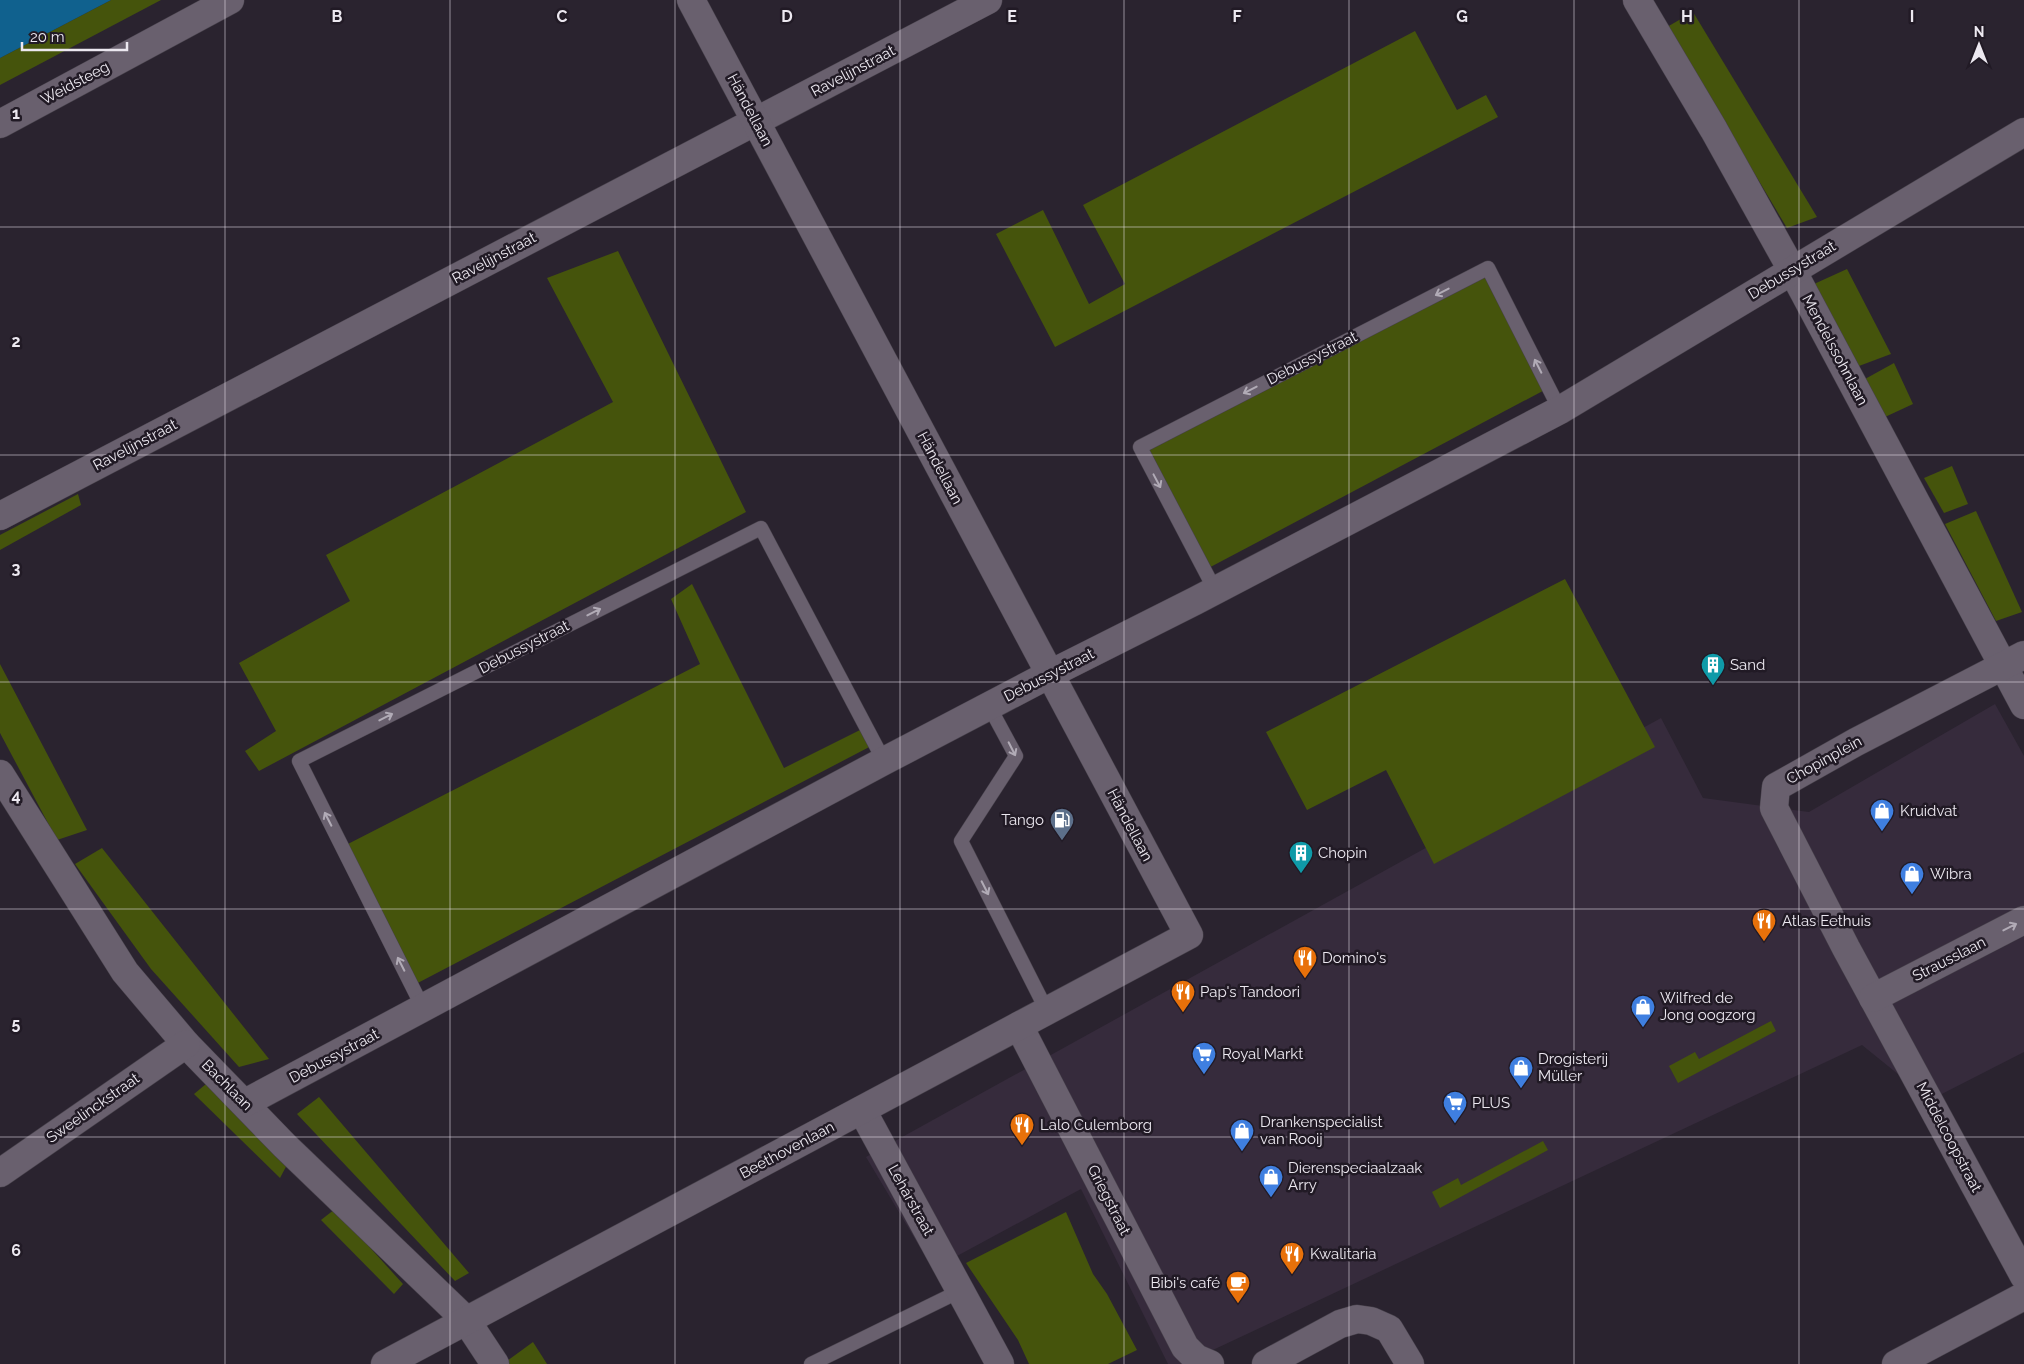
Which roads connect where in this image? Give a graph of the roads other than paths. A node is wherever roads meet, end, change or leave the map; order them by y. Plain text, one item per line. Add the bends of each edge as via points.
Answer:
1 (230, 0) edge
2 (691, 0) edge
3 (988, 0) edge
4 (1637, 0) edge
5 (756, 122) junction
6 (0, 124) edge
7 (2024, 132) edge
8 (1792, 270) junction
9 (1560, 410) junction
10 (0, 516) edge
11 (1215, 590) junction
12 (2013, 661) edge
13 (1050, 674) junction
14 (2024, 705) edge
15 (989, 706) junction
16 (884, 761) junction
17 (0, 774) edge
18 (2024, 920) edge
19 (1189, 936) joint
20 (1873, 998) junction
21 (423, 1008) junction
22 (1047, 1011) junction
23 (1019, 1026) junction
24 (186, 1044) junction
25 (245, 1103) junction
26 (862, 1110) junction
27 (0, 1173) edge
28 (2024, 1276) edge
29 (960, 1291) junction
30 (2024, 1296) edge
31 (466, 1320) junction
32 (385, 1364) edge
33 (495, 1364) edge
34 (811, 1364) edge
35 (1000, 1364) edge
36 (1210, 1364) edge
37 (1266, 1364) edge
38 (1410, 1364) edge
39 (1896, 1364) edge

1 - 6 street, Weidsteeg
2 - 5 street, Händellaan
3 - 5 street, Ravelijnstraat
4 - 8 street, Mendelssohnlaan
5 - 10 street, Ravelijnstraat
5 - 13 street, Händellaan
7 - 8 street, Debussystraat
8 - 9 street, Debussystraat
8 - 12 street, Mendelssohnlaan
9 - 11 street, Debussystraat
9 -> 11 lane, Debussystraat via 1488,268 1140,447
11 - 13 street, Debussystraat
12 - 14 street, Mendelssohnlaan
12 - 20 street, Chopinplein via 1776,787 1774,808
13 - 15 street, Debussystraat
13 - 19 street, Händellaan
15 - 16 street, Debussystraat
15 -> 22 lane via 1016,756 961,841
16 - 21 street, Debussystraat
21 -> 16 lane, Debussystraat via 299,761 761,528
17 - 24 street, Bachlaan via 125,972
20 -> 18 street, Strausslaan
19 - 22 street, Beethovenlaan
20 - 28 street, Middelcoopstraat
21 - 25 street, Debussystraat
22 - 23 street, Beethovenlaan
23 - 26 street, Beethovenlaan
23 - 36 street, Griegstraat via 1185,1347 1196,1358
24 - 25 street, Bachlaan
24 - 27 street, Sweelinckstraat
25 - 31 street, Bachlaan via 285,1146
26 - 29 street, Lehárstraat
26 - 31 street, Beethovenlaan
29 - 34 lane
29 - 35 street, Lehárstraat
30 - 39 street
31 - 32 street, Beethovenlaan
31 - 33 street, Bachlaan
37 - 38 street via 1340,1324 1356,1319 1389,1329

